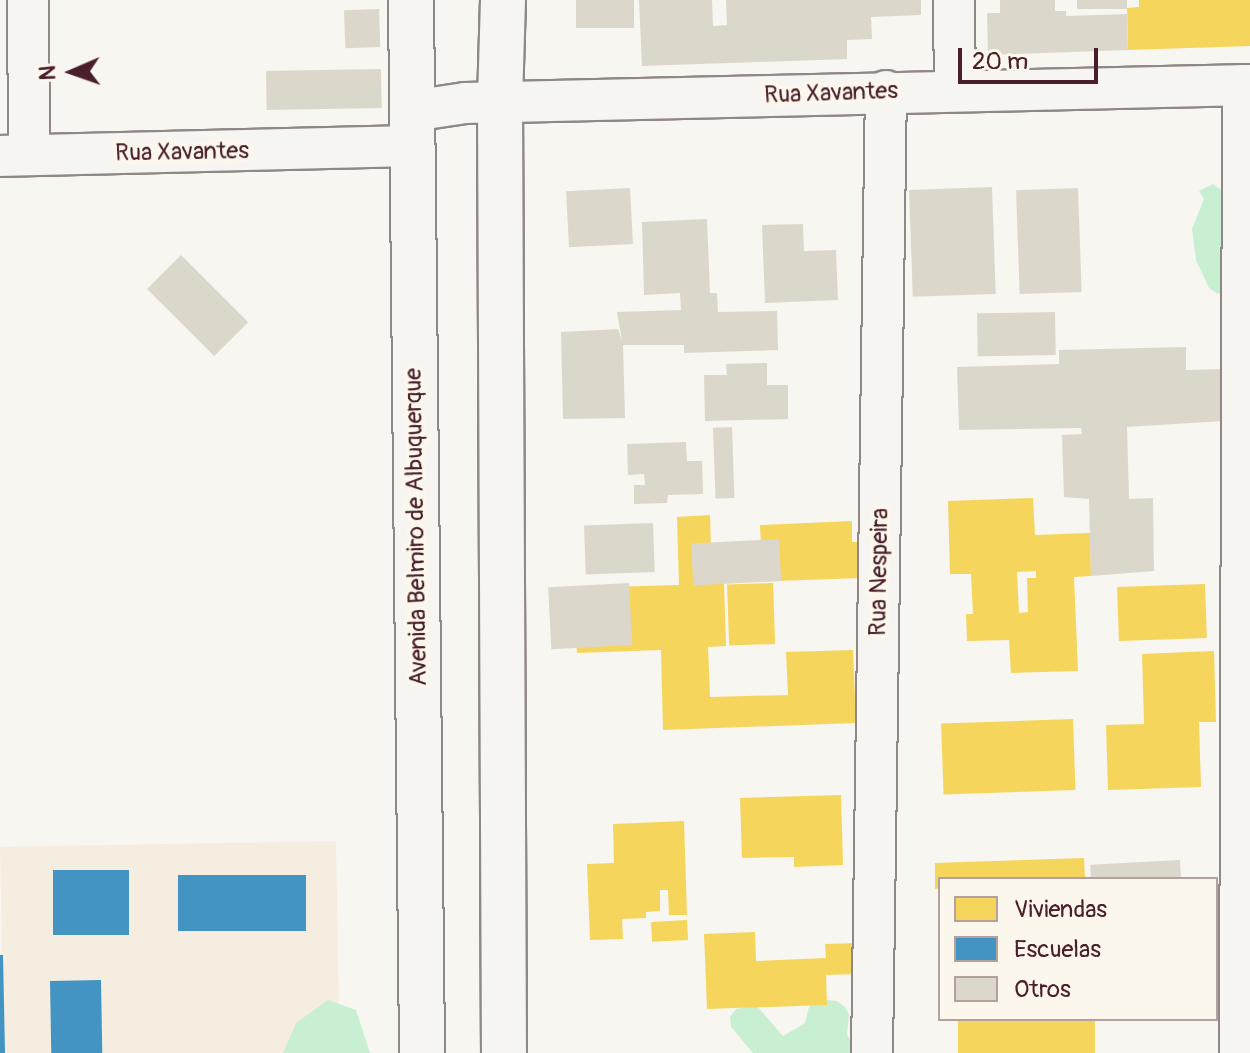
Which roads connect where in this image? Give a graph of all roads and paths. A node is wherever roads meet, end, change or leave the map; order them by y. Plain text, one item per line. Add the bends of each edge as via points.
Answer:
1 (28, 0) edge
2 (411, 0) edge
3 (503, 0) edge
4 (954, 0) edge
5 (1247, 85) edge
6 (955, 89) junction
7 (886, 91) junction
8 (500, 103) junction
9 (412, 128) junction
10 (15, 156) edge
11 (422, 1053) edge
12 (504, 1053) edge
13 (872, 1053) edge
14 (1240, 1053) edge

1 - 10 street
2 - 9 main road, Avenida Belmiro de Albuquerque
3 - 8 main road
4 - 6 street
5 - 6 street, Rua Xavantes
5 - 14 street
6 - 7 street, Rua Xavantes
7 - 8 street, Rua Xavantes
7 - 13 street, Rua Nespeira
8 - 9 street, Rua Xavantes via 465,103
8 - 12 main road
9 - 10 street, Rua Xavantes
9 - 11 main road, Avenida Belmiro de Albuquerque

